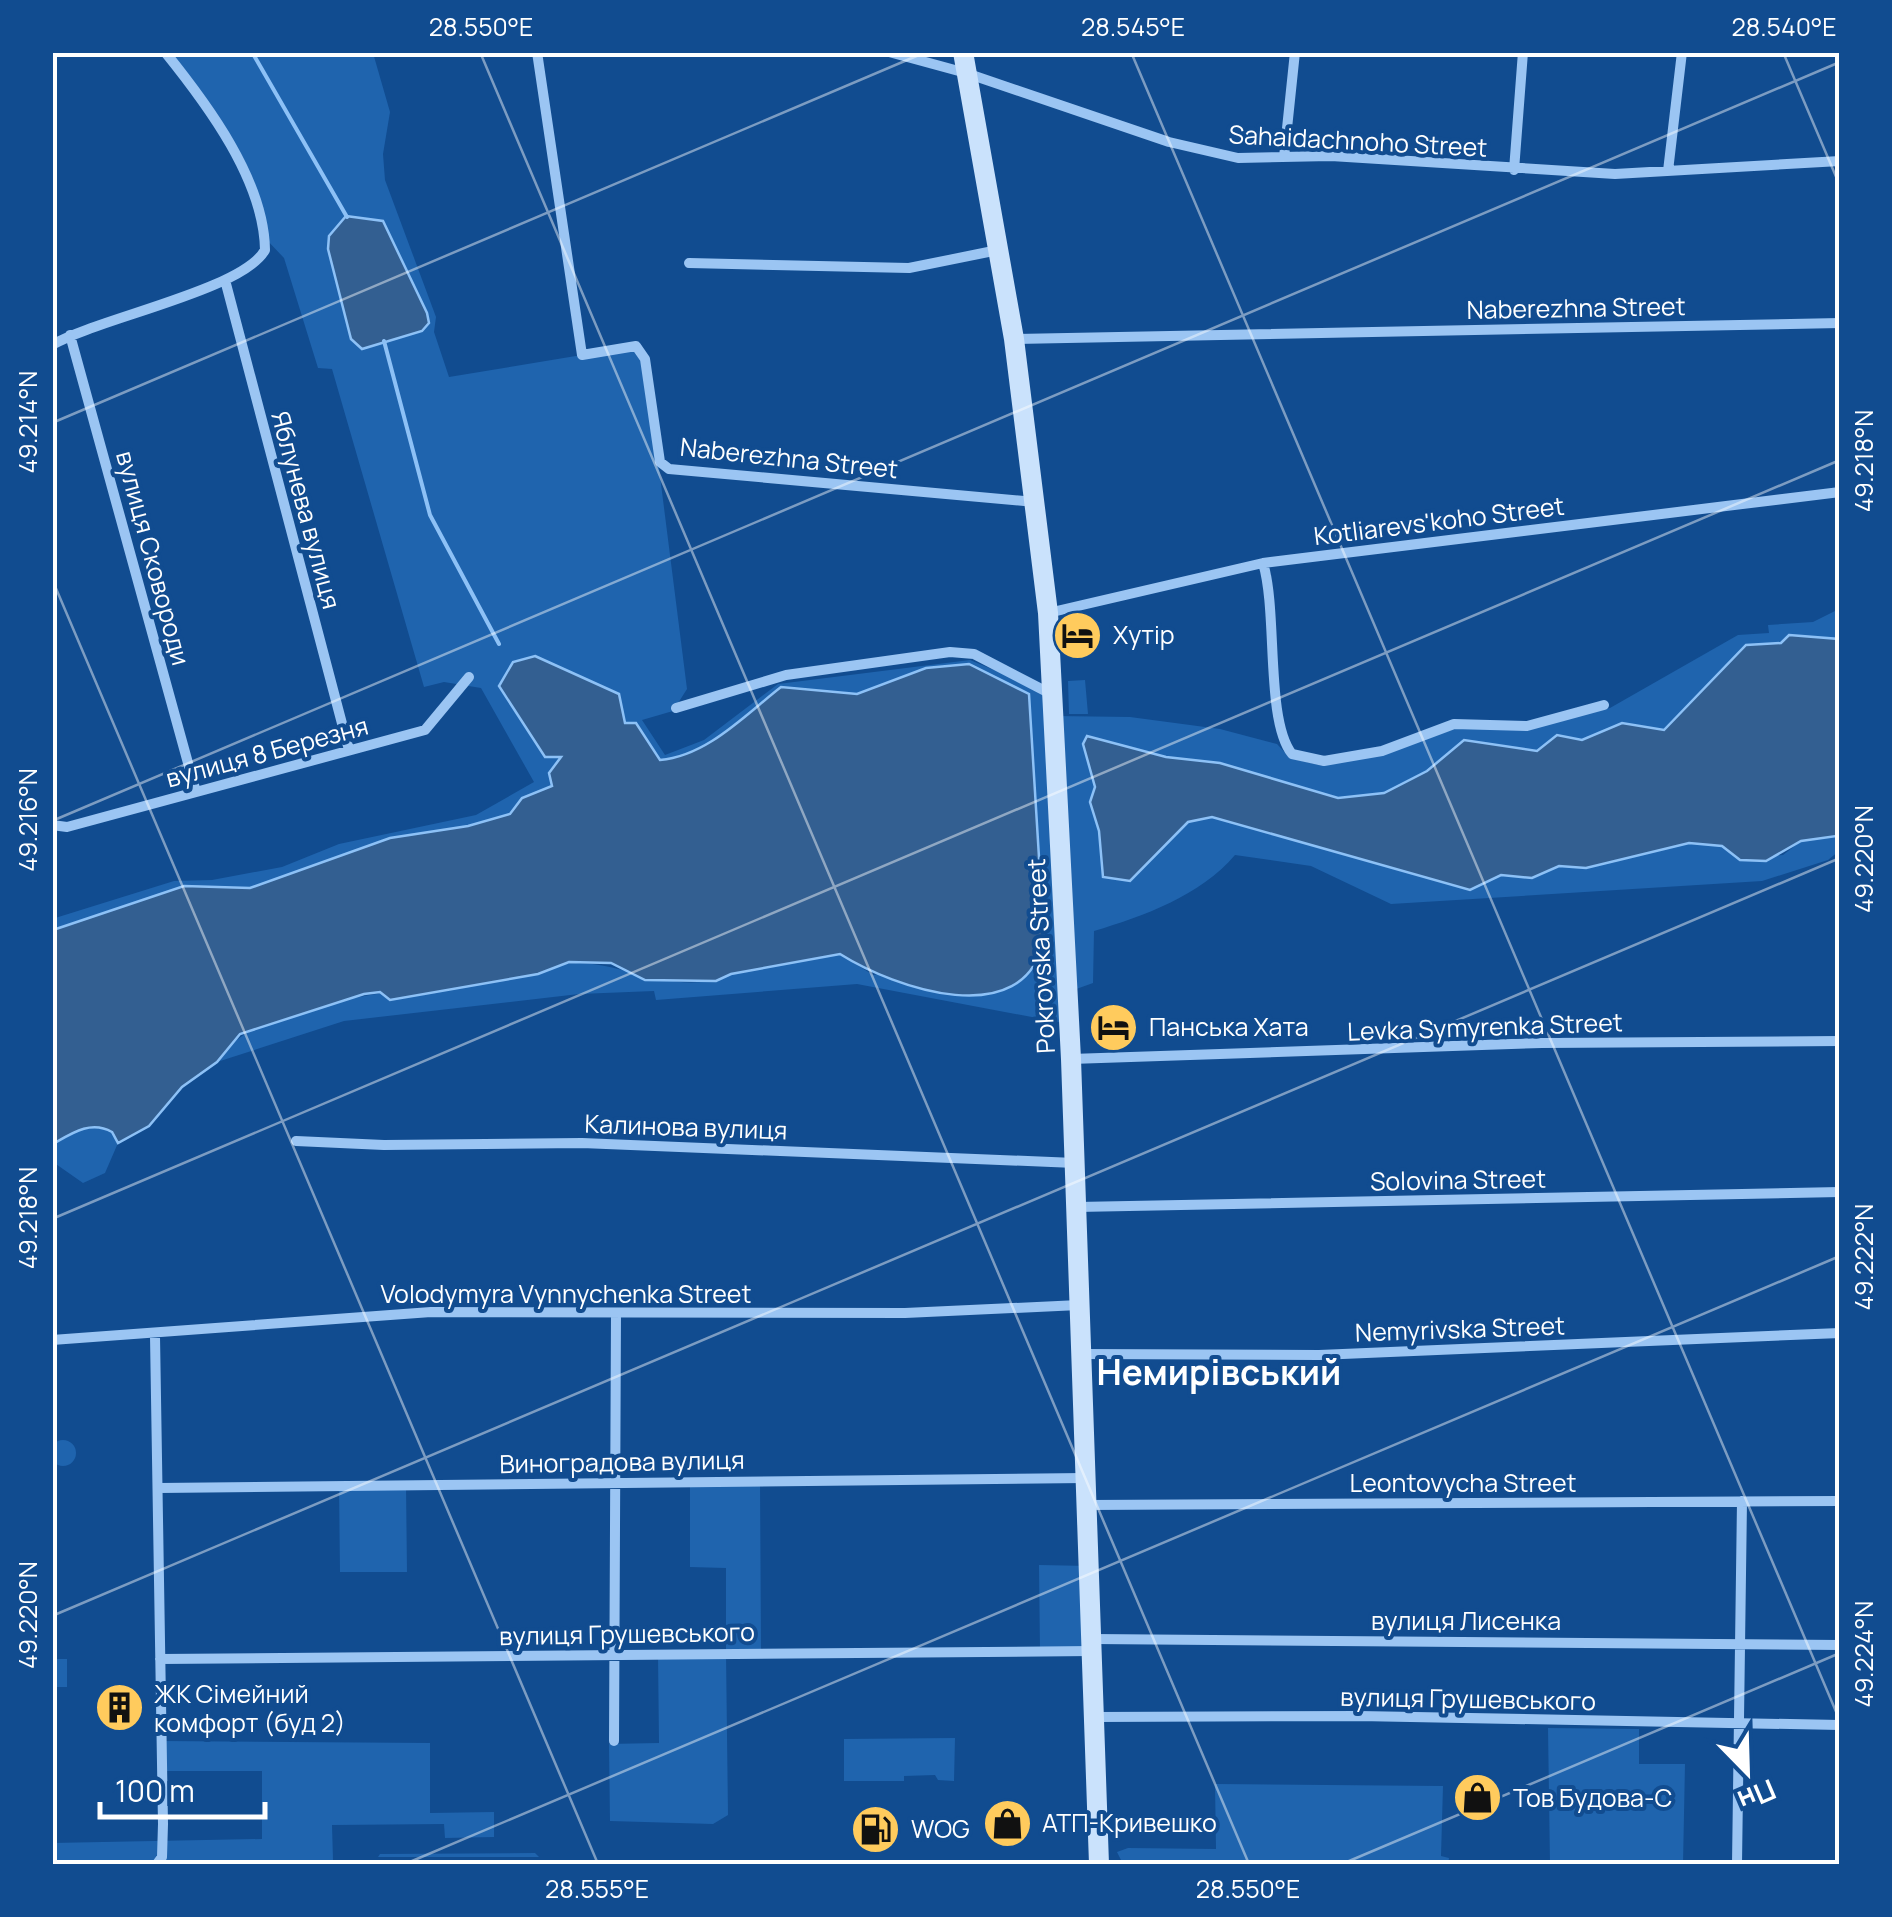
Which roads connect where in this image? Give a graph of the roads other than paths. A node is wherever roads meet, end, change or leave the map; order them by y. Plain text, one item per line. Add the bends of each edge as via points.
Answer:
1 (164, 52) edge
2 (537, 52) edge
3 (889, 52) edge
4 (1295, 52) edge
5 (1522, 52) edge
6 (1682, 52) edge
7 (964, 63) edge
8 (1284, 157) junction
9 (1840, 161) edge
10 (1514, 170) junction
11 (1668, 171) junction
12 (999, 250) junction
13 (689, 263) dead end
14 (225, 280) junction
15 (1840, 323) edge
16 (70, 335) junction
17 (1014, 339) junction
18 (52, 345) edge
19 (1840, 492) edge
20 (1035, 502) junction
21 (1263, 563) junction
22 (1048, 613) junction
23 (469, 677) dead end
24 (1054, 695) junction
25 (1604, 705) dead end
26 (676, 708) dead end
27 (349, 750) junction
28 (196, 792) junction
29 (52, 825) edge
30 (1840, 899) edge
31 (1840, 941) edge
32 (1840, 1041) edge
33 (1072, 1059) junction
34 (296, 1141) dead end
35 (1074, 1163) junction
36 (1840, 1192) edge
37 (1076, 1207) junction
38 (1080, 1305) junction
39 (616, 1312) junction
40 (1840, 1333) edge
41 (155, 1336) junction
42 (52, 1340) edge
43 (1083, 1354) junction
44 (1086, 1478) junction
45 (615, 1482) junction
46 (158, 1488) junction
47 (1742, 1501) junction
48 (1840, 1501) edge
49 (1087, 1505) junction
50 (1742, 1643) junction
51 (1840, 1644) edge
52 (1093, 1645) junction
53 (614, 1656) junction
54 (160, 1659) junction
55 (1096, 1717) junction
56 (1740, 1724) junction
57 (1840, 1725) edge
58 (614, 1740) dead end
59 (162, 1862) edge
60 (1099, 1864) edge
61 (1738, 1864) edge

1 - 14 street via 228,142 264,238 259,260
2 - 20 street, Naberezhna Street via 582,355 636,346 646,358 660,462 669,469
3 - 7 street, Sahaidachnoho Street
4 - 8 street
5 - 10 street
6 - 11 street
7 - 8 street, Sahaidachnoho Street via 1170,142 1238,158
7 - 12 street, Pokrovska Street
8 - 10 street, Sahaidachnoho Street
9 - 11 street, Sahaidachnoho Street
10 - 11 street, Sahaidachnoho Street
12 - 13 street via 909,268
12 - 17 street, Pokrovska Street
14 - 16 street
14 - 27 street, Яблунева вулиця
15 - 17 street, Naberezhna Street
16 - 18 street
16 - 28 street, вулиця Сковороди
17 - 20 street, Pokrovska Street
19 - 21 street, Kotliarevs'koho Street
20 - 22 street, Pokrovska Street
21 - 22 street, Kotliarevs'koho Street
21 - 25 street via 1279,727 1292,754 1324,761 1382,751 1454,724 1527,726
22 - 24 street, Pokrovska Street
23 - 27 street, вулиця 8 Березня via 425,730
24 - 26 street via 974,654 950,652 786,676
24 - 33 street, Pokrovska Street
27 - 28 street, вулиця 8 Березня
28 - 29 street, вулиця 8 Березня via 67,827
30 - 31 street
32 - 33 street, Levka Symyrenka Street
33 - 35 street, Pokrovska Street
34 - 35 street, Калинова вулиця via 582,1143
35 - 37 street, Pokrovska Street
36 - 37 street, Solovina Street
37 - 38 street, Pokrovska Street
38 - 39 street, Volodymyra Vynnychenka Street via 905,1313
38 - 43 street, Pokrovska Street
39 - 41 street, Volodymyra Vynnychenka Street via 396,1314
39 - 45 street
40 - 43 street, Nemyrivska Street via 1319,1355
41 - 42 street, Volodymyra Vynnychenka Street
41 - 46 street
43 - 44 street, Pokrovska Street
44 - 45 street, Виноградова вулиця
44 - 49 street, Pokrovska Street
45 - 46 street, Виноградова вулиця
45 - 53 street
46 - 54 street
47 - 48 street, Leontovycha Street
47 - 49 street, Leontovycha Street
47 - 50 street
49 - 52 street, Pokrovska Street
50 - 51 street, вулиця Лисенка
50 - 52 street, вулиця Лисенка
50 - 56 street
52 - 53 street, вулиця Грушевського
52 - 55 street, Pokrovska Street
53 - 54 street, вулиця Грушевського
53 - 58 street
54 - 59 street
55 - 56 street, вулиця Грушевського
55 - 60 street, Pokrovska Street
56 - 57 street, вулиця Грушевського
56 - 61 street

